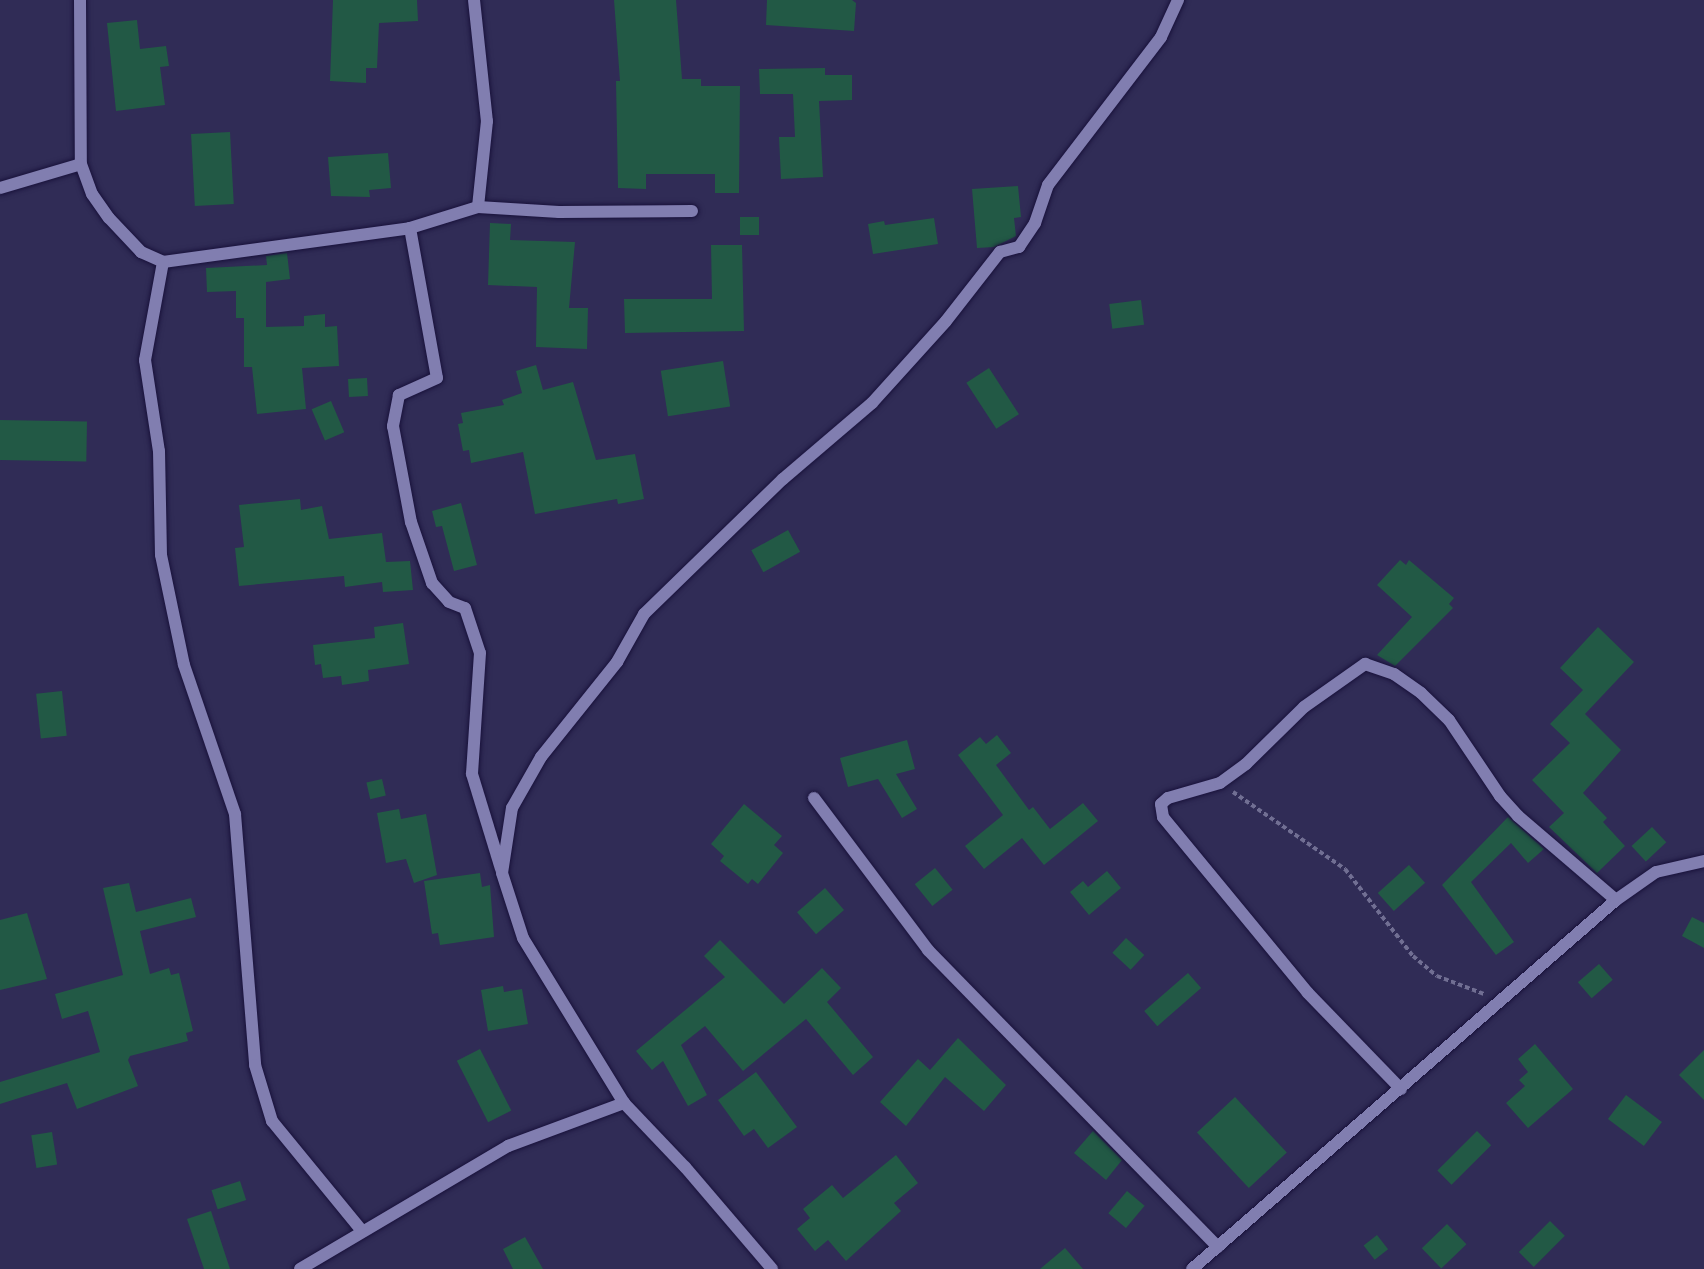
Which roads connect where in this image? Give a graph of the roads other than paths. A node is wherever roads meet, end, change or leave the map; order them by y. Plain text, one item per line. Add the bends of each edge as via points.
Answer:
1 (80, 0) edge
2 (474, 0) edge
3 (1178, 0) edge
4 (81, 164) junction
5 (0, 188) edge
6 (478, 207) junction
7 (692, 211) dead end
8 (410, 228) junction
9 (163, 262) junction
10 (814, 798) dead end
11 (1704, 861) edge
12 (502, 873) junction
13 (1617, 900) junction
14 (1401, 1089) junction
15 (624, 1103) junction
16 (362, 1230) junction
17 (1218, 1247) junction
18 (300, 1269) edge
19 (772, 1269) edge
20 (1192, 1269) edge

1 - 4 street
2 - 6 street via 487,121
3 - 12 street via 1161,37 1048,186 1035,223 1020,247 1000,252 946,321 872,403 783,479 644,614 617,662 541,757 512,808
4 - 5 street
4 - 9 street via 92,194 109,218 141,252
6 - 7 street via 559,212
6 - 8 street
8 - 9 street
8 - 12 street via 437,378 399,395 393,426 411,522 432,583 449,602 465,608 480,652 472,774
9 - 16 street via 145,360 159,451 161,555 184,665 235,814 255,1065 272,1121
10 - 17 street via 928,950
11 - 13 street via 1656,872
12 - 15 street via 523,938
13 - 14 street
13 - 14 street via 1560,855 1506,803 1449,720 1421,693 1380,668 1365,664 1350,672 1220,783 1168,798 1161,804 1162,817 1308,993
14 - 17 street
15 - 16 street via 508,1146
15 - 19 street
16 - 18 street
17 - 20 street

